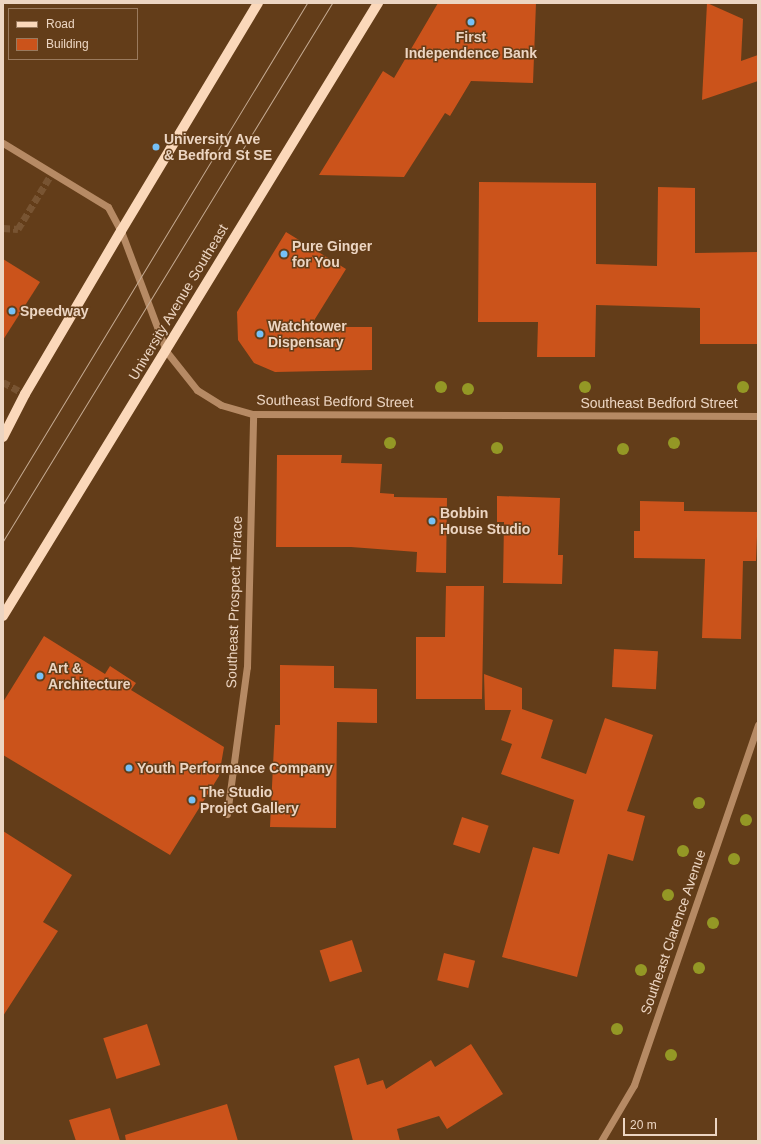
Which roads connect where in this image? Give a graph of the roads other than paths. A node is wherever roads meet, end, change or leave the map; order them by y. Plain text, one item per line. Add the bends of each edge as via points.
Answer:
1 (258, 3) edge
2 (378, 3) edge
3 (3, 143) edge
4 (121, 231) junction
5 (166, 351) junction
6 (253, 414) junction
7 (758, 416) edge
8 (3, 437) edge
9 (3, 616) edge
10 (758, 726) edge
11 (227, 814) dead end
12 (601, 1141) edge

1 - 4 main road
2 - 5 main road, University Avenue Southeast
3 - 4 street, Southeast Bedford Street via 108,207
4 - 5 street, Southeast Bedford Street
4 - 8 main road via 25,394
5 - 6 street, Southeast Bedford Street via 197,390 221,405
5 - 9 main road, University Avenue Southeast
6 - 7 street, Southeast Bedford Street
6 - 11 street, Southeast Prospect Terrace via 247,667
10 - 12 street, Southeast Clarence Avenue via 634,1085

